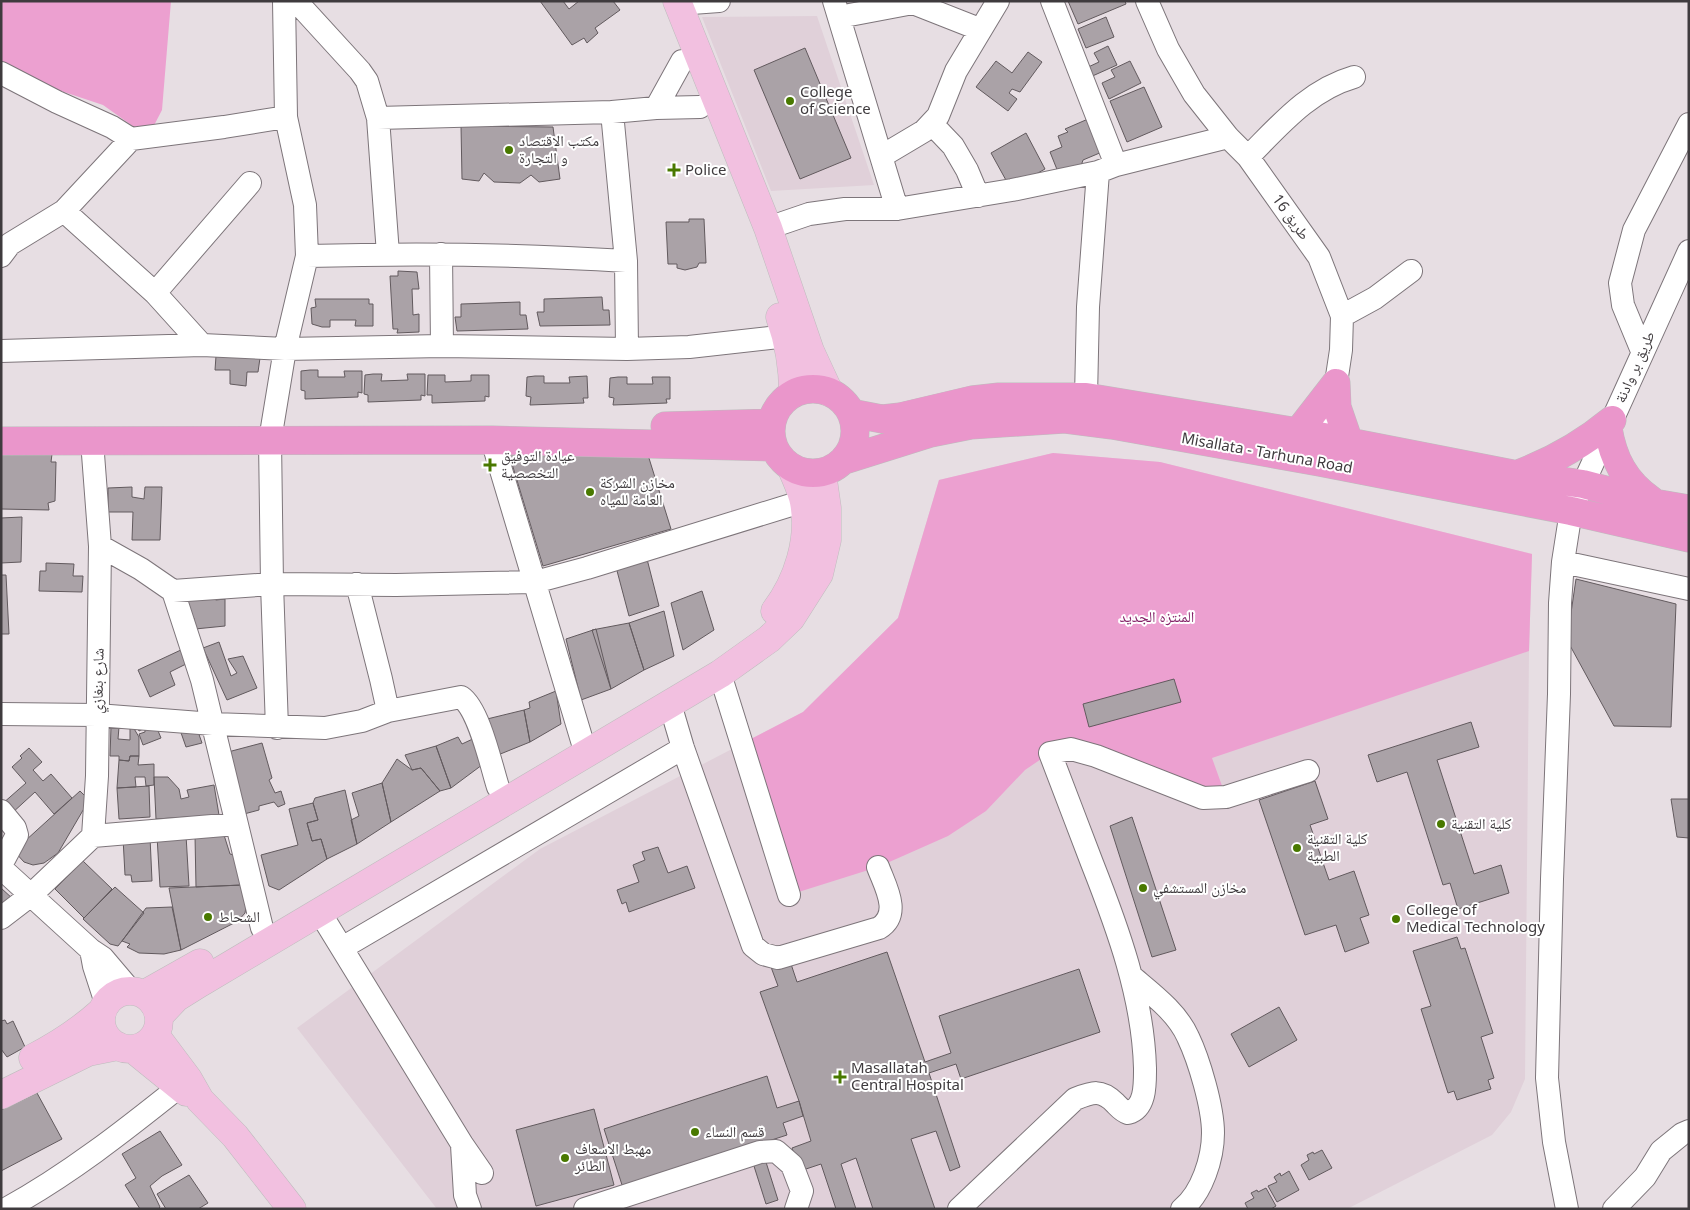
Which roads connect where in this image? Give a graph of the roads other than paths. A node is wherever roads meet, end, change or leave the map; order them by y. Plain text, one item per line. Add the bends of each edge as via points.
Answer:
1 (284, 1) edge
2 (296, 1) edge
3 (719, 1) edge
4 (998, 1) edge
5 (1052, 1) edge
6 (1147, 1) edge
7 (671, 2) edge
8 (837, 9) edge
9 (979, 30) junction
10 (682, 61) junction
11 (1, 73) edge
12 (1354, 77) dead end
13 (700, 107) junction
14 (656, 108) junction
15 (612, 112) junction
16 (286, 117) junction
17 (378, 118) junction
18 (932, 124) junction
19 (1689, 124) edge
20 (1228, 136) junction
21 (131, 139) junction
22 (882, 156) junction
23 (1248, 157) junction
24 (1107, 168) junction
25 (250, 183) dead end
26 (978, 196) junction
27 (897, 209) junction
28 (64, 211) junction
29 (768, 228) junction
30 (4, 247) edge
31 (1689, 251) edge
32 (388, 254) junction
33 (441, 254) junction
34 (307, 256) junction
35 (626, 261) junction
36 (1410, 271) dead end
37 (155, 293) junction
38 (1342, 316) junction
39 (787, 336) junction
40 (202, 345) junction
41 (442, 346) junction
42 (285, 349) junction
43 (627, 349) junction
44 (1, 351) edge
45 (1642, 351) junction
46 (1336, 384) junction
47 (829, 392) junction
48 (793, 393) junction
49 (1086, 397) junction
50 (851, 413) junction
51 (1610, 424) junction
52 (1, 425) edge
53 (271, 433) junction
54 (772, 435) junction
55 (92, 440) junction
56 (492, 440) junction
57 (1, 441) edge
58 (1322, 444) junction
59 (833, 467) junction
60 (792, 469) junction
61 (1518, 475) junction
62 (1583, 484) junction
63 (804, 501) junction
64 (1654, 503) junction
65 (1689, 509) edge
66 (1571, 511) junction
67 (1689, 538) edge
68 (100, 546) junction
69 (1563, 562) junction
70 (535, 582) junction
71 (272, 584) junction
72 (357, 584) junction
73 (1689, 589) edge
74 (173, 591) junction
75 (720, 674) junction
76 (667, 697) junction
77 (388, 711) junction
78 (1, 714) edge
79 (97, 715) junction
80 (213, 724) junction
81 (277, 728) junction
82 (584, 747) junction
83 (683, 748) junction
84 (1308, 771) dead end
85 (498, 787) junction
86 (1, 811) edge
87 (236, 824) junction
88 (94, 836) junction
89 (1, 866) edge
90 (878, 867) dead end
91 (31, 895) junction
92 (789, 895) dead end
93 (316, 905) junction
94 (1, 918) edge
95 (262, 928) junction
96 (342, 948) junction
97 (90, 950) junction
98 (1131, 976) junction
99 (104, 1007) junction
100 (140, 1022) junction
101 (1, 1074) edge
102 (190, 1094) junction
103 (1, 1095) edge
104 (1689, 1131) edge
105 (462, 1144) junction
106 (482, 1173) dead end
107 (6, 1209) edge
108 (292, 1209) edge
109 (470, 1209) edge
110 (585, 1209) edge
111 (796, 1209) edge
112 (959, 1209) edge
113 (1182, 1209) edge
114 (1568, 1209) edge
115 (1614, 1209) edge

1 - 16 street
2 - 17 street via 360,71 367,82
3 - 7 street
4 - 9 street
5 - 24 street
6 - 20 street, طريق 16 via 1168,49 1194,94
7 - 10 main road
7 - 29 main road
8 - 9 street via 913,2
8 - 22 street
9 - 18 street
10 - 13 main road
10 - 14 street
11 - 21 street via 112,126
12 - 23 street via 1336,82 1294,110
13 - 14 street
13 - 39 main road
14 - 15 street
15 - 17 street
15 - 35 street
16 - 21 street
16 - 34 street via 305,205
17 - 32 street
18 - 22 street
18 - 26 street via 953,146
19 - 45 street via 1634,230 1620,283 1623,305
20 - 23 street, طريق 16
20 - 24 street
21 - 28 street
22 - 27 street
23 - 38 street, طريق 16 via 1319,257
24 - 26 street
24 - 49 street via 1088,307
25 - 37 street
26 - 27 street
27 - 29 street via 845,209 809,214
28 - 30 street
28 - 37 street
29 - 47 main road via 810,350
31 - 45 street, طريق بر وادنة
32 - 33 street
32 - 34 street
33 - 35 street
33 - 41 street
34 - 42 street
35 - 43 street
36 - 38 street via 1375,298
37 - 40 street
38 - 46 street, طريق 16
39 - 43 street via 690,347
39 - 48 main road via 793,369
40 - 42 street
40 - 44 street
41 - 42 street
41 - 43 street
42 - 53 street
45 - 51 street, طريق بر وادنة
46 - 58 highway
46 - 58 highway via 1337,407
47 - 48 highway via 811,389
47 - 50 highway via 842,400
48 - 54 highway via 775,411
49 - 50 highway, Misallata - Tarhuna Road via 999,397 882,419
49 - 58 highway, Misallata - Tarhuna Road
50 - 59 highway via 856,429 853,446
51 - 61 highway via 1568,452
51 - 62 street, طريق بر وادنة
51 - 64 highway via 1611,446 1617,464 1639,492
52 - 53 highway
53 - 54 highway via 701,426
53 - 55 highway
53 - 56 highway
53 - 71 street
54 - 56 highway
54 - 60 highway via 778,456
55 - 57 highway
55 - 68 street, شارع بنغازي
56 - 70 street
58 - 59 highway, Misallata - Tarhuna Road via 1065,419 971,425 931,432
58 - 61 highway, Misallata - Tarhuna Road
58 - 66 highway, Misallata - Tarhuna Road
59 - 60 highway via 807,474
59 - 75 main road via 827,508 827,540 819,574 791,618
60 - 63 main road
61 - 62 highway, Misallata - Tarhuna Road
62 - 64 highway, Misallata - Tarhuna Road
62 - 66 street, طريق بر وادنة
63 - 70 street
63 - 76 main road via 806,529 803,551 794,579 779,606 766,622
64 - 65 highway, Misallata - Tarhuna Road
66 - 67 highway, Misallata - Tarhuna Road
66 - 69 street, طريق بر وادنة
68 - 74 street
68 - 79 street, شارع بنغازي
69 - 73 street
69 - 114 street, طريق بر وادنة via 1547,1078 1554,1142
70 - 72 street
70 - 82 street
71 - 72 street
71 - 74 street
71 - 81 street
72 - 77 street
74 - 80 street
75 - 76 main road
75 - 92 street
76 - 82 main road
76 - 83 street
77 - 81 street via 362,721 325,728
77 - 85 street via 461,697 467,701 475,714
78 - 79 street
79 - 80 street
79 - 88 street, شارع بنغازي
80 - 81 street
80 - 87 street
82 - 85 main road
82 - 93 main road
83 - 90 street via 740,912 757,951 778,958 887,924 891,902
83 - 96 street
84 - 98 street via 1226,797 1203,798 1096,756 1071,749 1050,753 1109,907
85 - 93 main road
86 - 89 street via 17,835
87 - 88 street
87 - 95 street
88 - 91 street
89 - 91 street
91 - 94 street
91 - 97 street
93 - 95 main road
93 - 96 street
93 - 100 main road
95 - 100 main road
96 - 105 street
97 - 99 street
97 - 100 street via 103,958
98 - 112 street via 1144,1038 1145,1080 1139,1108 1124,1112 1107,1096 1095,1093 1075,1099
98 - 113 street via 1166,1006 1188,1036 1207,1091 1213,1133 1207,1171 1191,1202
99 - 100 main road via 114,995 124,991
99 - 100 main road via 102,1028 111,1042
99 - 101 main road via 80,1031
100 - 102 main road via 188,1078
100 - 103 main road
102 - 107 street via 123,1131
102 - 108 main road via 235,1136
104 - 115 street via 1661,1151 1645,1177
105 - 106 street
105 - 109 street via 465,1194
110 - 111 street via 760,1152 776,1151 792,1165 802,1191

